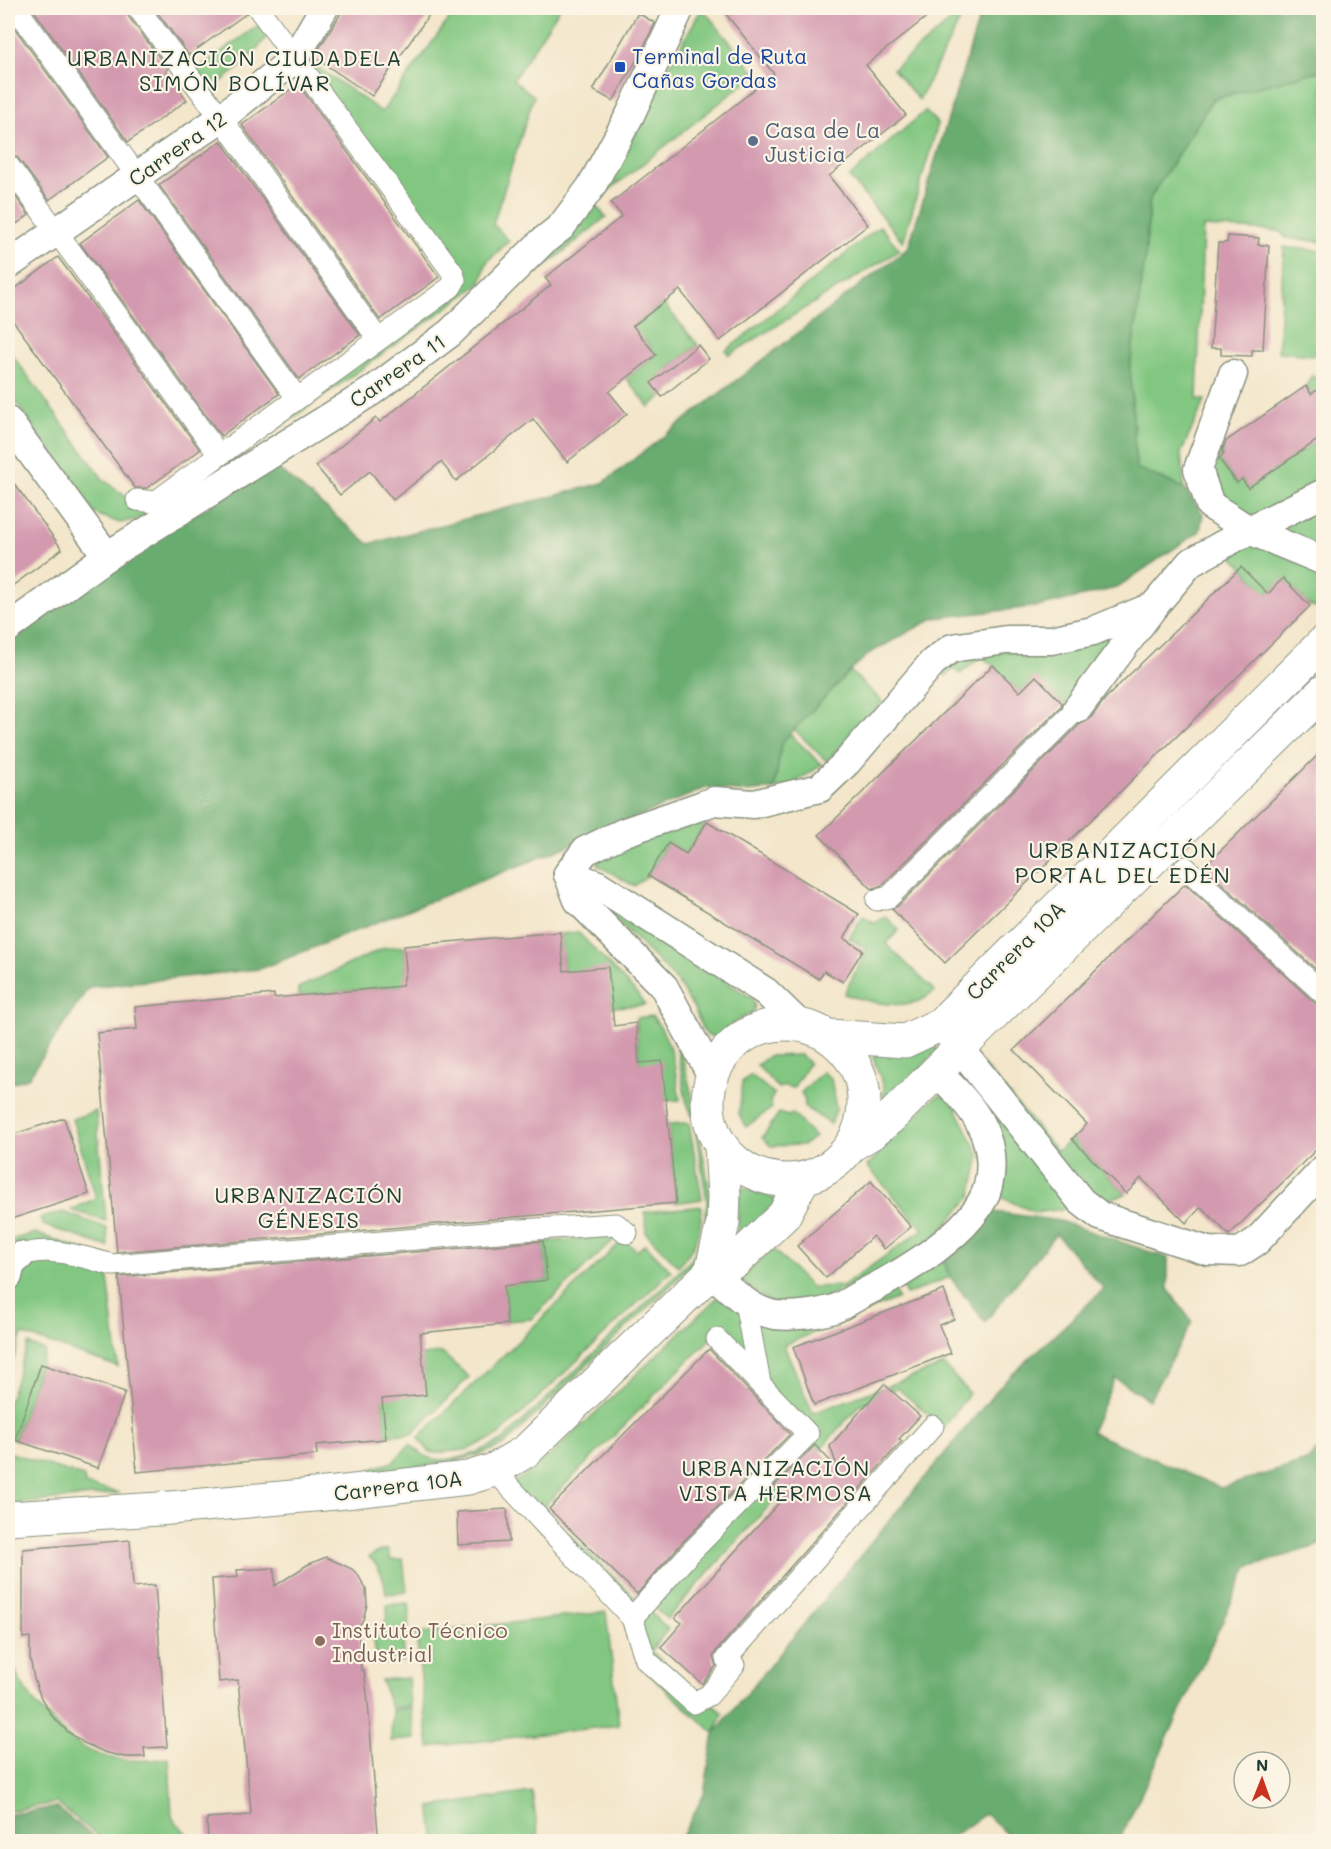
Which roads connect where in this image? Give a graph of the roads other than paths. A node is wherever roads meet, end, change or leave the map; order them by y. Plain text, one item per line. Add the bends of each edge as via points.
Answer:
1 (16, 8) edge
2 (138, 8) edge
3 (258, 8) edge
4 (324, 8) edge
5 (680, 8) edge
6 (294, 59) junction
7 (221, 118) junction
8 (8, 165) edge
9 (137, 176) junction
10 (56, 231) junction
11 (8, 264) edge
12 (378, 339) junction
13 (1233, 374) dead end
14 (297, 398) junction
15 (8, 421) edge
16 (219, 455) junction
17 (1323, 493) edge
18 (137, 500) dead end
19 (1249, 530) junction
20 (107, 556) junction
21 (1323, 561) edge
22 (1154, 606) junction
23 (8, 628) edge
24 (1323, 642) edge
25 (1323, 691) edge
26 (1077, 709) joint
27 (1185, 867) dead end
28 (568, 874) junction
29 (877, 900) dead end
30 (1323, 994) edge
31 (814, 1031) junction
32 (950, 1037) junction
33 (936, 1072) junction
34 (712, 1076) junction
35 (853, 1144) junction
36 (721, 1147) junction
37 (1323, 1169) edge
38 (803, 1179) junction
39 (627, 1233) dead end
40 (14, 1266) edge
41 (711, 1272) junction
42 (745, 1302) junction
43 (717, 1340) dead end
44 (760, 1383) junction
45 (933, 1426) dead end
46 (494, 1470) junction
47 (8, 1518) edge
48 (632, 1618) junction

1 - 9 street
2 - 7 street
3 - 6 street
4 - 6 street, Carrera 12
5 - 20 street, Carrera 11 via 591,187 561,227 450,333 381,384
6 - 7 street, Carrera 12
6 - 12 street via 453,273 451,287
7 - 9 street, Carrera 12
7 - 12 street
8 - 10 street
9 - 10 street, Carrera 12
9 - 14 street
10 - 11 street, Carrera 12
10 - 16 street
12 - 14 street
13 - 19 street via 1198,469 1210,506
14 - 16 street
15 - 20 street
16 - 18 street via 155,501
17 - 19 street
19 - 21 street
19 - 22 street via 1190,564
20 - 23 street, Carrera 11
22 - 26 street
22 - 28 street via 1093,631 1051,640 1006,640 952,648 933,662 820,788 754,804 714,801 625,832 585,851
24 - 32 street, Carrera 10A
25 - 32 street
26 - 29 street via 889,897
27 - 30 street
28 - 31 street via 598,885 766,992
28 - 34 street via 578,900 664,987
31 - 32 street, Carrera 10A via 905,1041
31 - 34 street via 769,1025 741,1038 720,1060
31 - 35 street via 851,1058 863,1085 864,1116
32 - 33 street
32 - 37 street via 1081,1201 1100,1216 1208,1251 1240,1252 1257,1240
33 - 35 street via 891,1117
33 - 42 street via 962,1094 989,1143 988,1187 976,1210 943,1243 894,1279 834,1308 794,1316 773,1315
34 - 36 street via 708,1088 709,1119
35 - 38 street via 831,1167
36 - 38 street via 743,1168 772,1180
36 - 41 street via 723,1223
38 - 41 street via 784,1215 736,1261
39 - 40 street via 616,1224 113,1265 67,1253 30,1252
41 - 42 street
41 - 46 street, Carrera 10A via 526,1451
42 - 44 street
43 - 44 street
44 - 48 street via 808,1434 695,1547
45 - 48 street via 726,1659 734,1665 709,1695 694,1703 646,1660
46 - 47 street, Carrera 10A via 468,1478 324,1494
46 - 48 street

